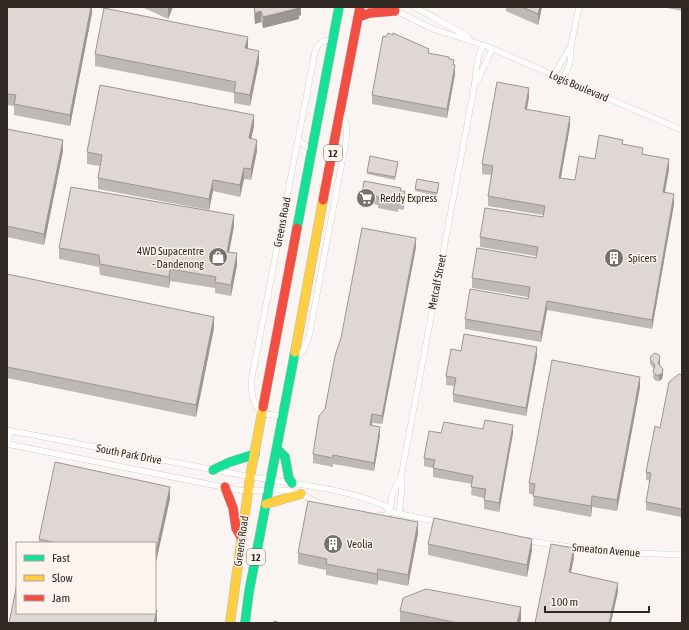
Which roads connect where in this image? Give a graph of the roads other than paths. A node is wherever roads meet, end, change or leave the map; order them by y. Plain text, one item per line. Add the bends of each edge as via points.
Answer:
1 (360, 7) edge
2 (414, 7) edge
3 (579, 7) edge
4 (392, 9) edge
5 (336, 10) edge
6 (358, 17) junction
7 (332, 39) junction
8 (476, 42) junction
9 (483, 45) junction
10 (571, 45) junction
11 (492, 49) junction
12 (554, 75) junction
13 (563, 79) junction
14 (474, 88) junction
15 (682, 130) edge
16 (298, 140) junction
17 (311, 150) junction
18 (262, 413) junction
19 (282, 416) junction
20 (9, 430) edge
21 (7, 443) edge
22 (277, 449) junction
23 (255, 454) junction
24 (213, 470) junction
25 (401, 476) junction
26 (250, 477) junction
27 (271, 480) junction
28 (292, 483) junction
29 (225, 487) junction
30 (269, 490) junction
31 (248, 491) junction
32 (301, 494) junction
33 (266, 504) junction
34 (330, 508) edge
35 (390, 512) junction
36 (399, 514) junction
37 (368, 516) edge
38 (446, 523) edge
39 (241, 537) junction
40 (516, 538) edge
41 (682, 555) edge
42 (230, 623) edge
43 (245, 623) edge

1 - 6 main road, Greens Road / 12
2 - 8 street, Logis Boulevard
3 - 10 street
4 - 6 main road
4 - 8 street, Logis Boulevard via 433,29
5 - 7 main road, Greens Road / 12
6 - 19 main road, Greens Road / 12
7 - 16 street, Greens Road via 319,44 315,52
7 - 17 main road, Greens Road / 12
8 - 9 street, Logis Boulevard
9 - 11 street, Logis Boulevard
9 - 14 street, Metcalf Street via 478,58
10 - 12 street
10 - 13 street via 570,63
11 - 12 street, Logis Boulevard
11 - 14 street, Metcalf Street
12 - 13 street, Logis Boulevard
13 - 15 street, Logis Boulevard
14 - 25 street, Metcalf Street
16 - 17 street
16 - 18 street, Greens Road via 252,382 257,408
17 - 18 main road, Greens Road / 12
18 - 19 street
18 - 23 main road, Greens Road / 12
19 - 22 main road, Greens Road / 12
20 - 21 street
20 - 24 street, South Park Drive
21 - 29 street, South Park Drive
22 - 27 main road, Greens Road / 12
22 - 28 main road via 285,457
23 - 24 main road
23 - 26 main road, Greens Road / 12
24 - 26 street, South Park Drive
25 - 35 street, Metcalf Street via 392,495
25 - 36 street, Metcalf Street
26 - 27 street, South Park Drive
26 - 31 main road, Greens Road / 12
27 - 28 street
27 - 30 main road, Greens Road / 12
28 - 35 street via 359,496 383,504
29 - 31 street, South Park Drive
29 - 39 main road via 233,508 236,528
30 - 31 street, South Park Drive
30 - 32 street
30 - 33 main road, Greens Road / 12
31 - 39 main road, Greens Road / 12
32 - 33 main road
32 - 34 street
33 - 43 main road, Greens Road / 12
35 - 36 street
35 - 37 street via 380,516
36 - 38 street
39 - 42 main road, Greens Road / 12
40 - 41 street, Smeaton Avenue via 596,551

